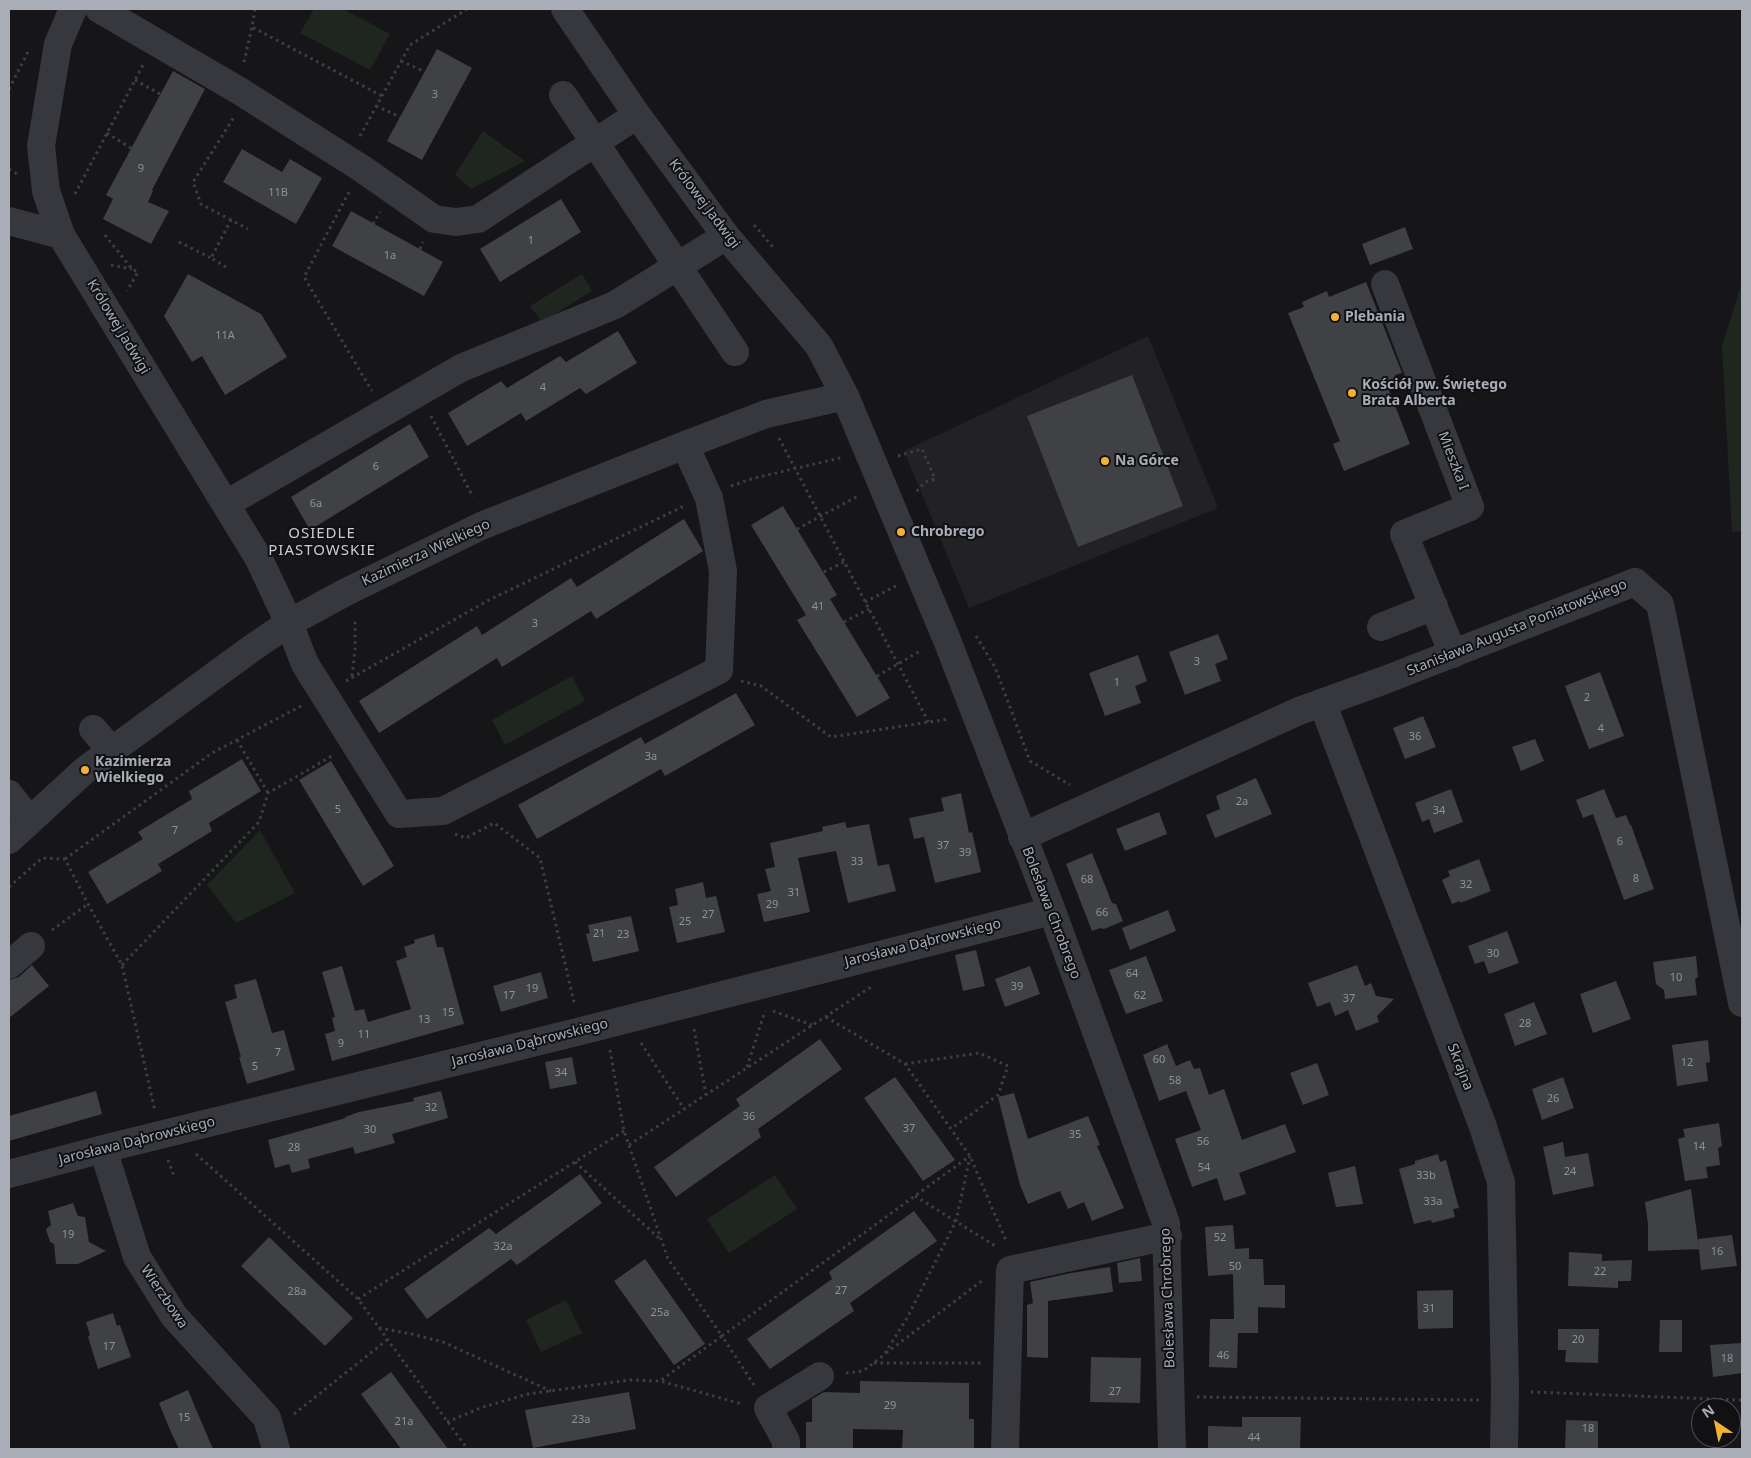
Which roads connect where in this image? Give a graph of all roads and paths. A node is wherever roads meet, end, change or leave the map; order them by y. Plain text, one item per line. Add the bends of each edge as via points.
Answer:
1 (74, 9) edge
2 (100, 9) edge
3 (255, 9) edge
4 (466, 9) edge
5 (565, 9) edge
6 (252, 27) junction
7 (155, 42) junction
8 (401, 61) junction
9 (425, 72) dead end
10 (135, 80) junction
11 (243, 93) junction
12 (160, 94) dead end
13 (382, 96) junction
14 (563, 96) dead end
15 (376, 106) junction
16 (637, 115) junction
17 (400, 117) dead end
18 (107, 133) junction
19 (595, 142) junction
20 (131, 148) dead end
21 (354, 163) junction
22 (82, 180) dead end
23 (231, 220) junction
24 (9, 221) edge
25 (248, 229) dead end
26 (61, 235) junction
27 (105, 235) dead end
28 (726, 236) junction
29 (179, 242) dead end
30 (211, 258) junction
31 (677, 266) junction
32 (226, 267) dead end
33 (1385, 284) dead end
34 (123, 296) dead end
35 (735, 352) dead end
36 (373, 392) dead end
37 (419, 393) junction
38 (845, 396) junction
39 (775, 430) dead end
40 (864, 442) junction
41 (685, 445) junction
42 (897, 457) dead end
43 (796, 470) junction
44 (882, 484) junction
45 (707, 495) junction
46 (913, 495) dead end
47 (472, 497) dead end
48 (226, 504) junction
49 (821, 517) junction
50 (797, 529) dead end
51 (844, 562) junction
52 (824, 572) dead end
53 (920, 578) junction
54 (865, 602) junction
55 (1434, 606) junction
56 (869, 609) junction
57 (355, 616) dead end
58 (844, 622) dead end
59 (289, 623) junction
60 (1381, 627) dead end
61 (971, 628) dead end
62 (947, 640) junction
63 (1453, 654) junction
64 (898, 664) junction
65 (719, 670) junction
66 (877, 676) dead end
67 (352, 677) junction
68 (316, 699) junction
69 (1320, 703) junction
70 (953, 718) dead end
71 (929, 723) junction
72 (92, 729) dead end
73 (236, 740) junction
74 (354, 744) junction
75 (112, 751) junction
76 (1075, 788) dead end
77 (268, 793) junction
78 (9, 794) edge
79 (437, 812) junction
80 (30, 821) junction
81 (1022, 837) junction
82 (9, 840) edge
83 (66, 859) junction
84 (9, 887) edge
85 (88, 904) junction
86 (1052, 910) junction
87 (31, 946) joint
88 (878, 955) junction
89 (9, 965) edge
90 (122, 965) junction
91 (689, 1003) junction
92 (1742, 1003) edge
93 (826, 1016) junction
94 (604, 1025) junction
95 (812, 1025) junction
96 (905, 1064) junction
97 (747, 1068) junction
98 (706, 1095) junction
99 (684, 1109) junction
100 (952, 1128) junction
101 (624, 1131) junction
102 (158, 1135) junction
103 (629, 1145) junction
104 (103, 1149) junction
105 (970, 1156) junction
106 (575, 1162) junction
107 (9, 1174) edge
108 (915, 1196) junction
109 (956, 1221) junction
110 (1168, 1236) junction
111 (662, 1240) junction
112 (1006, 1267) junction
113 (358, 1299) junction
114 (378, 1328) junction
115 (722, 1336) junction
116 (387, 1340) junction
117 (884, 1355) junction
118 (873, 1363) junction
119 (1007, 1363) junction
120 (820, 1376) joint
121 (660, 1381) junction
122 (551, 1391) junction
123 (1538, 1392) dead end
124 (1197, 1397) dead end
125 (1504, 1400) junction
126 (1742, 1400) edge
127 (769, 1410) junction
128 (291, 1417) dead end
129 (447, 1422) junction
130 (276, 1449) edge
131 (466, 1449) edge
132 (786, 1449) edge
133 (1005, 1449) edge
134 (1172, 1449) edge
135 (1504, 1449) edge

1 - 26 street, Królowej Jadwigi via 58,44 41,146 46,191
2 - 7 street
3 - 6 path
4 - 8 path via 410,45
5 - 16 street, Królowej Jadwigi
6 - 11 path
6 - 13 path
7 - 10 path
7 - 11 street
8 - 9 path
8 - 13 path
10 - 12 path
10 - 18 path
11 - 21 street
11 - 23 path via 193,182 201,204
13 - 15 path
14 - 19 street
15 - 17 path
15 - 21 path
16 - 19 street
16 - 28 street, Królowej Jadwigi
18 - 20 path
18 - 22 path
19 - 21 street via 478,219 456,222 434,219
19 - 31 street
21 - 36 path via 304,277
23 - 25 path
23 - 30 path
24 - 26 street
26 - 48 street, Królowej Jadwigi
27 - 34 path via 138,272
28 - 31 street
28 - 38 street, Królowej Jadwigi via 819,346
29 - 30 path
30 - 32 path
31 - 35 street
31 - 37 street via 615,305 461,368
33 - 55 street, Mieszka I via 1470,506 1404,534
37 - 47 path
37 - 48 street
38 - 40 street, Bolesława Chrobrego
38 - 41 street, Kazimierza Wielkiego via 766,414
39 - 43 path
40 - 43 path via 851,447 848,456
40 - 44 street, Bolesława Chrobrego
41 - 45 street
41 - 59 street, Kazimierza Wielkiego via 482,526
42 - 46 path via 922,449 930,465 935,479 926,482
43 - 45 path via 751,479
43 - 49 path
44 - 49 path
44 - 53 street, Bolesława Chrobrego
45 - 65 street via 723,570
45 - 67 path via 489,600
48 - 59 street, Królowej Jadwigi via 259,559
49 - 50 path
49 - 51 path
51 - 52 path
51 - 54 path
53 - 54 path
53 - 62 street, Bolesława Chrobrego
54 - 56 path
55 - 60 street
55 - 63 street, Mieszka I
56 - 58 path
56 - 64 path
57 - 67 path
59 - 68 street, Królowej Jadwigi
59 - 75 street, Kazimierza Wielkiego
61 - 76 path via 995,667 1030,761
62 - 64 path
62 - 81 street, Bolesława Chrobrego
63 - 69 street, Stanisława Augusta Poniatowskiego
63 - 92 street, Stanisława Augusta Poniatowskiego via 1635,582 1660,604
64 - 66 path
64 - 71 path
65 - 71 path via 731,679 761,686 831,737
65 - 79 street
67 - 68 path
68 - 73 path
68 - 74 street, Królowej Jadwigi
69 - 81 street, Stanisława Augusta Poniatowskiego
69 - 125 street, Skrajna via 1482,1124 1501,1182
70 - 71 path
72 - 75 street
73 - 77 path
73 - 83 path via 212,753
74 - 77 path
74 - 79 street, Królowej Jadwigi via 399,814
75 - 80 street, Kazimierza Wielkiego via 85,770
77 - 90 path via 259,822
78 - 80 street
79 - 94 path via 456,836 466,838 494,823 540,858
80 - 82 street, Kazimierza Wielkiego
81 - 86 street, Bolesława Chrobrego
83 - 84 path via 42,858
83 - 85 path
85 - 87 path
85 - 90 path
86 - 88 street, Jarosława Dąbrowskiego
86 - 110 street, Bolesława Chrobrego
87 - 89 street
88 - 91 street, Jarosława Dąbrowskiego
88 - 93 path via 875,985
90 - 102 path
91 - 94 street, Jarosława Dąbrowskiego
91 - 98 path
93 - 95 path
93 - 96 path
94 - 99 path
94 - 101 path
94 - 102 street, Jarosława Dąbrowskiego
95 - 97 path
95 - 97 path via 766,1008
96 - 100 path
96 - 100 path via 979,1053 1008,1066 998,1095
97 - 98 path
98 - 99 path
99 - 103 path
100 - 105 path
101 - 103 path
101 - 106 path
102 - 104 street, Jarosława Dąbrowskiego
102 - 113 path via 164,1146 198,1155
103 - 111 path
104 - 107 street, Jarosława Dąbrowskiego
104 - 130 street, Wierzbowa via 137,1257 174,1316 267,1418
105 - 108 path
105 - 109 path
105 - 112 path
106 - 111 path
106 - 113 path
108 - 109 path
108 - 115 path
109 - 112 path
109 - 117 path via 907,1318
110 - 112 street
110 - 134 street, Bolesława Chrobrego
111 - 115 path via 668,1259
112 - 117 path
112 - 119 street via 1010,1270
113 - 114 path
114 - 116 path
114 - 122 path via 443,1342
115 - 121 path
115 - 127 path
116 - 128 path
116 - 129 path
117 - 118 path
118 - 119 path
118 - 120 path via 863,1371
119 - 133 street
120 - 127 street
121 - 122 path via 630,1380
121 - 127 path
122 - 129 path via 483,1407
123 - 126 path
124 - 125 path
125 - 135 street, Skrajna
127 - 132 street via 786,1442
129 - 131 path

